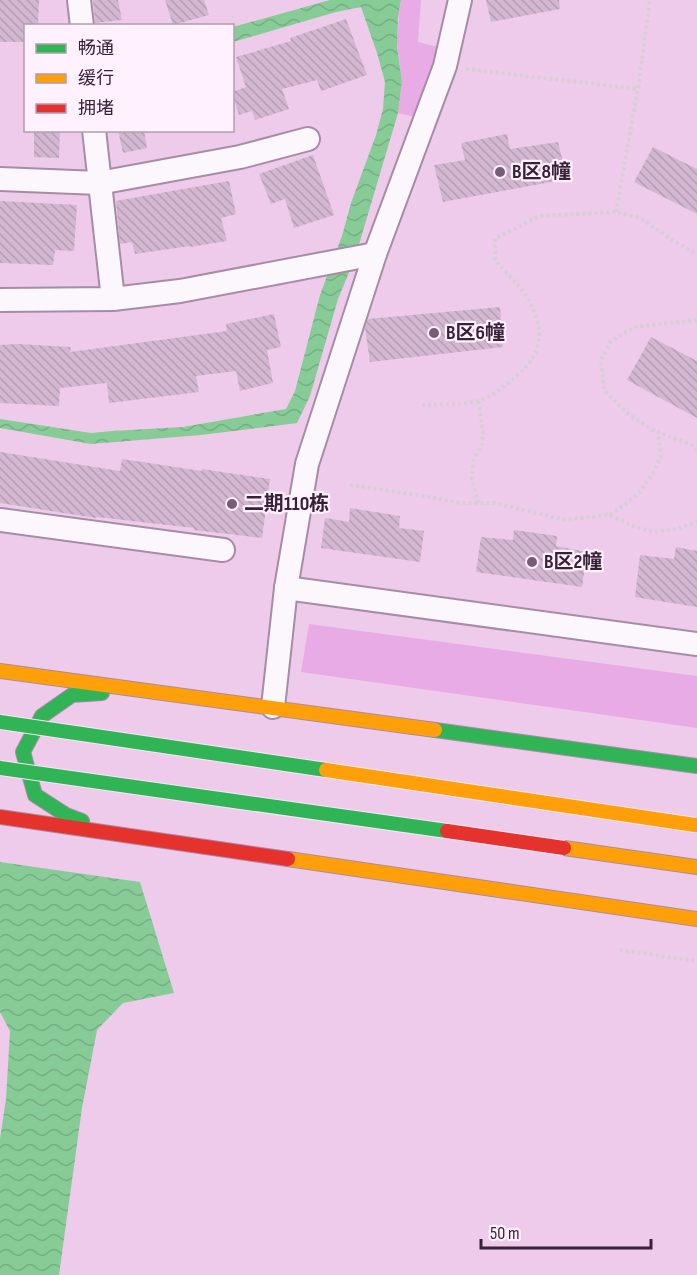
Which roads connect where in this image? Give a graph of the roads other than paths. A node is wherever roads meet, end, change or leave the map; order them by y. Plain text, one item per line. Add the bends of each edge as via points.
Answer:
1 (79, 0) edge
2 (460, 0) edge
3 (82, 24) edge
4 (94, 132) edge
5 (308, 139) dead end
6 (0, 179) edge
7 (99, 183) junction
8 (365, 256) junction
9 (113, 299) junction
10 (0, 300) edge
11 (0, 520) edge
12 (223, 550) dead end
13 (286, 588) junction
14 (697, 644) edge
15 (0, 671) edge
16 (139, 690) junction
17 (273, 707) junction
18 (0, 722) edge
19 (697, 766) edge
20 (0, 768) edge
21 (0, 818) edge
22 (696, 825) edge
23 (121, 834) junction
24 (697, 867) edge
25 (697, 919) edge

1 - 3 street
2 - 8 street via 445,66
4 - 7 street
5 - 7 street via 240,157
6 - 7 street
7 - 9 street
8 - 9 street via 180,291
8 - 13 street via 307,464
9 - 10 street
11 - 12 street
13 - 14 street
13 - 17 street
15 - 16 main road
16 - 17 main road
16 - 23 main road via 72,695 42,716 23,752 35,795 66,815
17 - 19 main road
18 - 22 main road, bridge
20 - 24 main road, bridge
21 - 23 main road
23 - 25 main road

